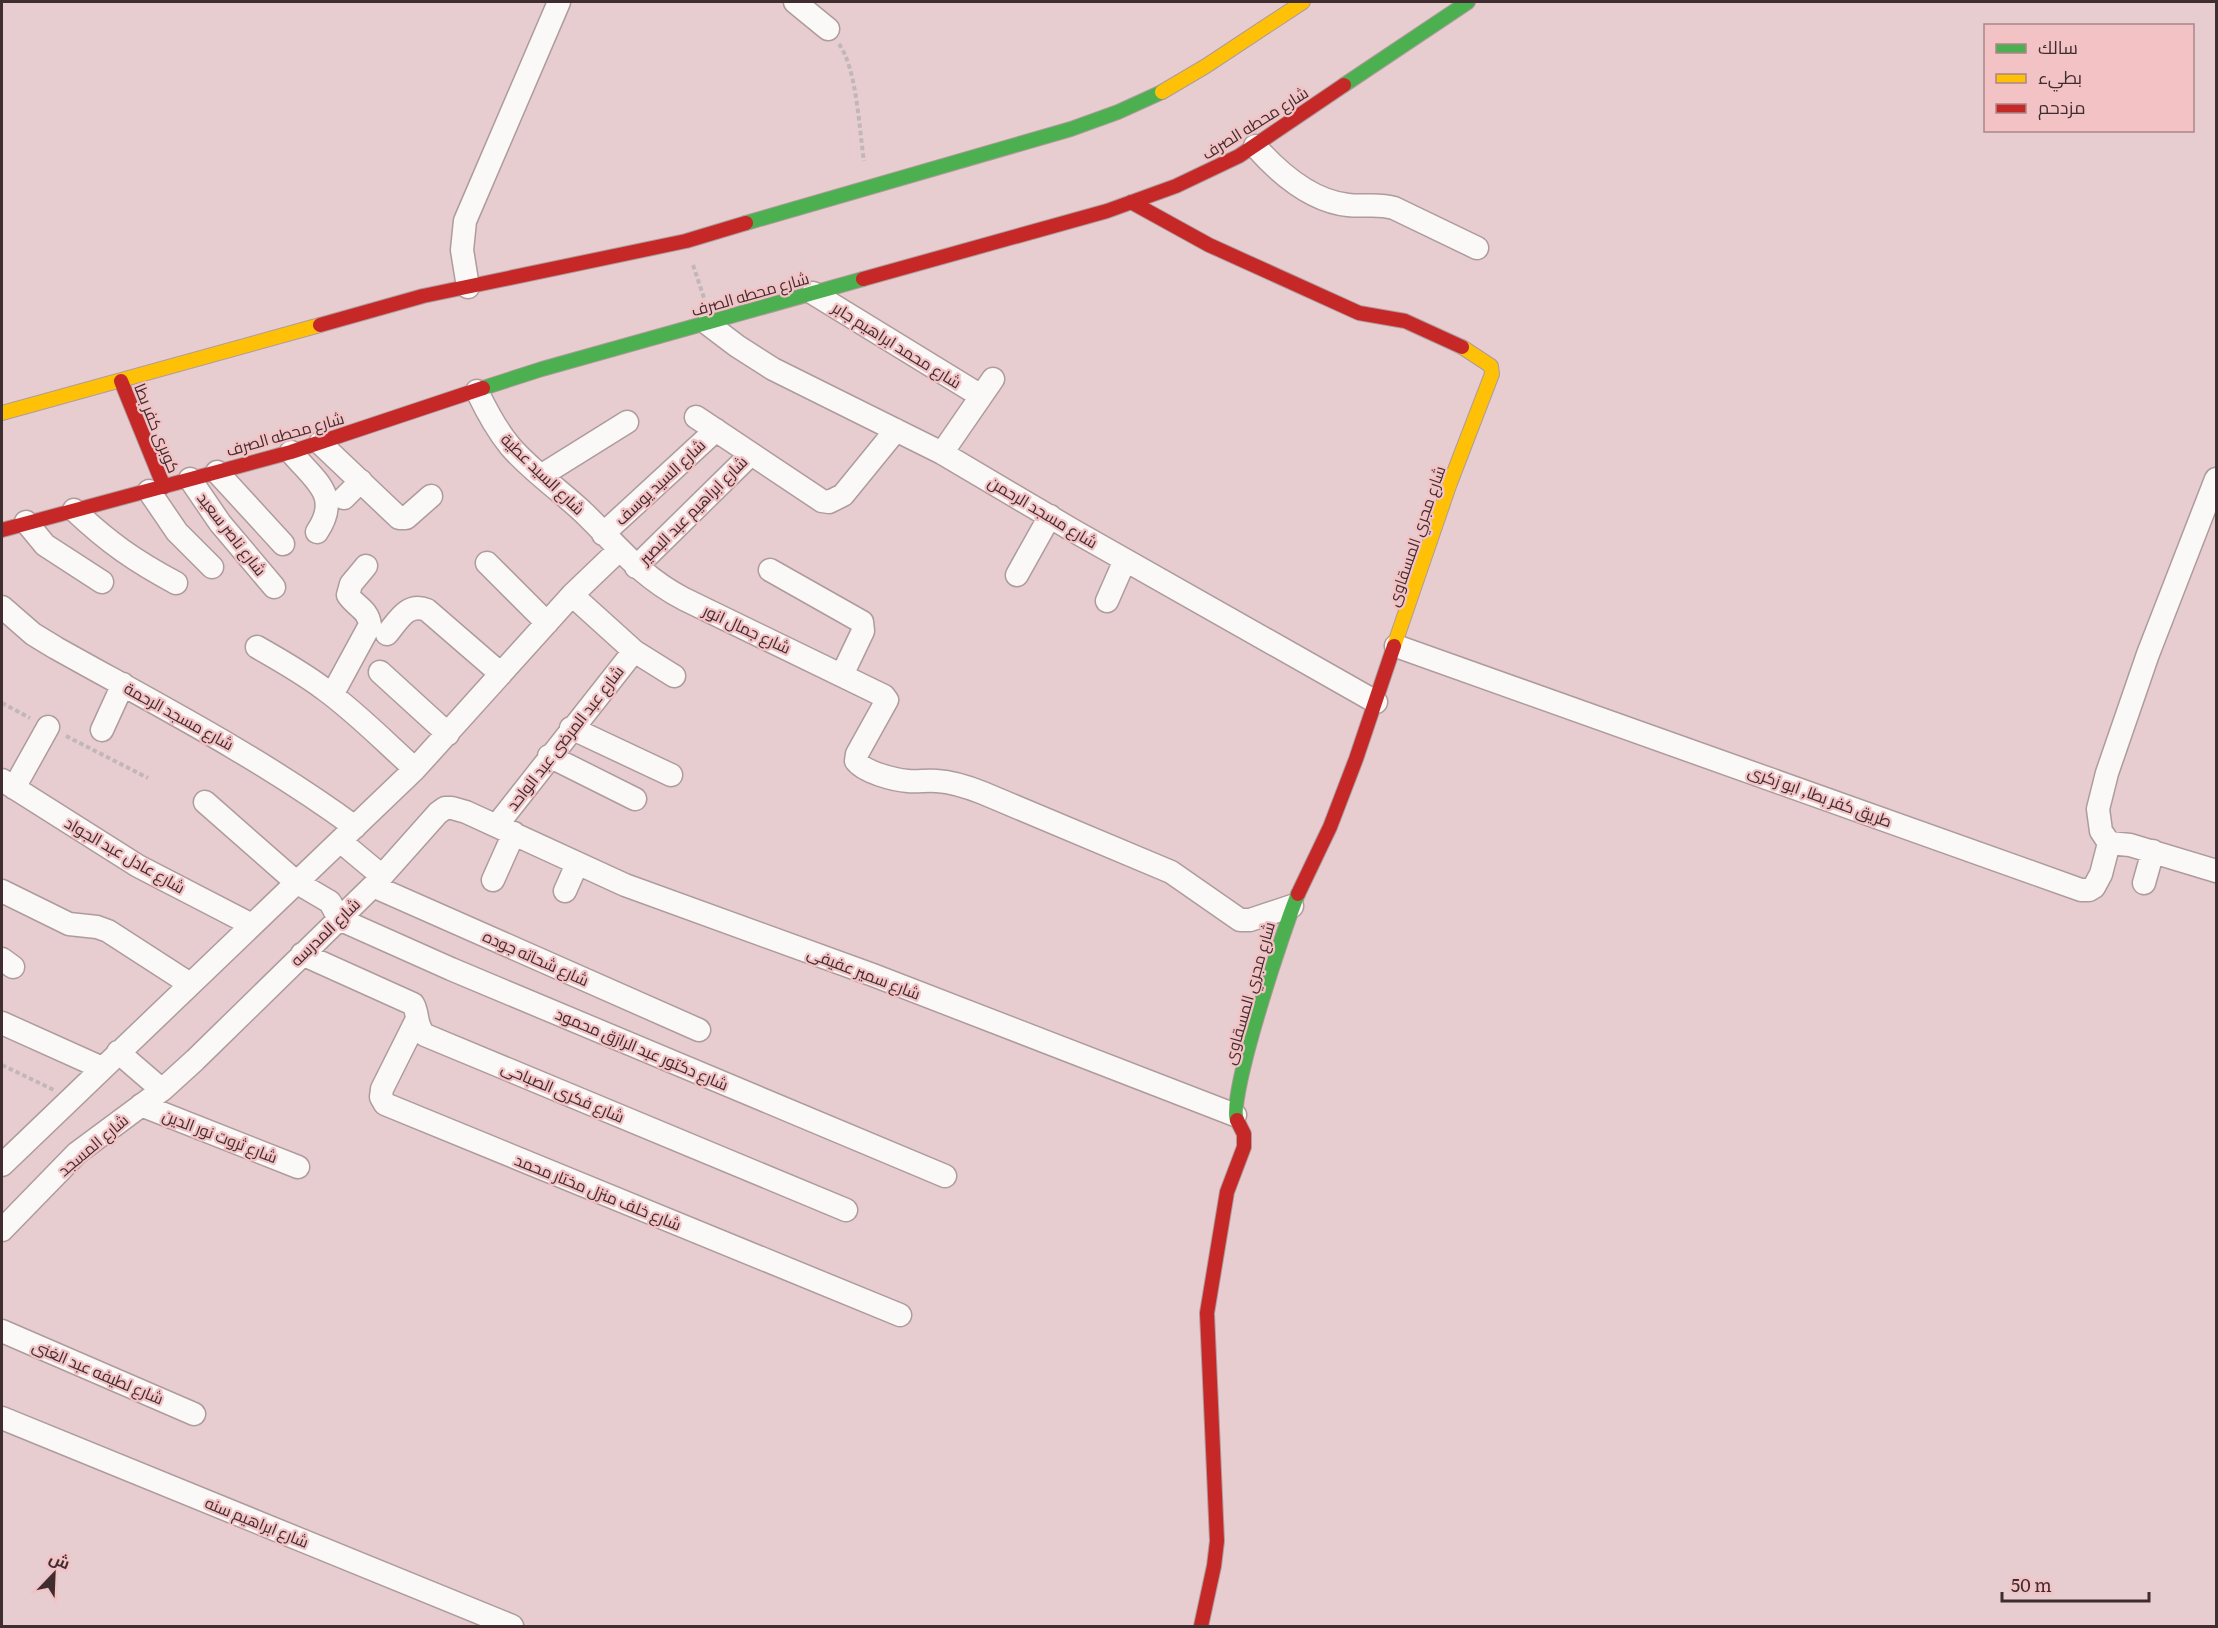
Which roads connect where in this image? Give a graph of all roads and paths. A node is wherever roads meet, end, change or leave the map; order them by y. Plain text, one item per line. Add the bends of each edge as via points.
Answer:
1 (559, 2) edge
2 (795, 2) edge
3 (1303, 2) edge
4 (1468, 2) edge
5 (828, 29) joint
6 (1255, 146) junction
7 (867, 187) junction
8 (1131, 202) junction
9 (1477, 248) dead end
10 (692, 263) dead end
11 (468, 287) junction
12 (813, 293) junction
13 (708, 316) junction
14 (121, 381) junction
15 (477, 391) junction
16 (2, 413) edge
17 (696, 417) dead end
18 (627, 422) dead end
19 (716, 430) junction
20 (896, 430) junction
21 (320, 442) junction
22 (291, 452) junction
23 (942, 453) junction
24 (751, 454) junction
25 (217, 472) junction
26 (542, 475) junction
27 (190, 480) junction
28 (2217, 480) edge
29 (361, 481) junction
30 (156, 489) junction
31 (431, 496) dead end
32 (344, 498) dead end
33 (74, 510) junction
34 (1050, 516) junction
35 (26, 522) junction
36 (2, 530) edge
37 (317, 532) dead end
38 (611, 542) junction
39 (283, 544) dead end
40 (1125, 560) junction
41 (487, 563) dead end
42 (366, 566) dead end
43 (212, 567) dead end
44 (636, 567) junction
45 (770, 570) dead end
46 (1017, 575) dead end
47 (102, 582) dead end
48 (176, 583) dead end
49 (274, 586) dead end
50 (572, 595) junction
51 (1107, 601) dead end
52 (2, 607) edge
53 (547, 623) junction
54 (387, 634) dead end
55 (257, 646) dead end
56 (1396, 646) junction
57 (634, 651) junction
58 (380, 672) dead end
59 (501, 674) junction
60 (842, 675) junction
61 (674, 676) dead end
62 (123, 684) junction
63 (332, 695) junction
64 (1376, 702) junction
65 (2, 703) edge
66 (48, 727) junction
67 (571, 728) junction
68 (102, 730) dead end
69 (448, 734) junction
70 (549, 756) junction
71 (415, 769) junction
72 (670, 775) dead end
73 (148, 778) dead end
74 (8, 784) edge
75 (635, 799) dead end
76 (205, 802) dead end
77 (505, 829) junction
78 (348, 834) junction
79 (2109, 843) junction
80 (2153, 851) junction
81 (577, 864) junction
82 (2217, 871) edge
83 (493, 880) dead end
84 (377, 881) junction
85 (296, 882) junction
86 (2144, 883) dead end
87 (2, 891) edge
88 (565, 891) dead end
89 (1292, 906) junction
90 (339, 919) junction
91 (252, 925) junction
92 (302, 954) junction
93 (190, 984) junction
94 (417, 1018) junction
95 (2, 1023) edge
96 (699, 1030) dead end
97 (118, 1052) junction
98 (2, 1065) edge
99 (102, 1068) junction
100 (162, 1090) junction
101 (71, 1098) junction
102 (141, 1106) junction
103 (1235, 1115) junction
104 (2, 1165) edge
105 (298, 1167) dead end
106 (945, 1176) dead end
107 (846, 1210) dead end
108 (2, 1230) edge
109 (900, 1315) dead end
110 (2, 1331) edge
111 (194, 1414) dead end
112 (2, 1418) edge
113 (512, 1626) edge
114 (1201, 1626) edge

1 - 11 street via 465,221 462,250
2 - 5 street
3 - 7 street via 1206,66 1118,112
4 - 6 street, شارع محطه الصرف
5 - 7 path via 844,51 851,70
6 - 8 street, شارع محطه الصرف via 1208,172
6 - 9 street via 1270,163 1312,192 1347,205 1383,204
7 - 11 street via 686,241
8 - 12 street, شارع محطه الصرف
8 - 56 street, شارع مجري المسقاوى via 1217,249 1359,314 1404,321 1491,366 1485,395 1450,483
10 - 13 path
11 - 14 street via 392,304
12 - 13 street, شارع محطه الصرف
12 - 23 street, شارع محمد ابراهيم جابر via 987,388
13 - 15 street, شارع محطه الصرف
13 - 20 street, شارع مسجد الرحمن via 737,346 773,369
14 - 16 street
14 - 30 street, كوبرى كفر بطا via 153,462
15 - 21 street, شارع محطه الصرف
15 - 26 street, شارع السيد عطية via 511,448
17 - 19 street
18 - 26 street
19 - 24 street
19 - 38 street, شارع السيد يوسف
20 - 23 street, شارع مسجد الرحمن
20 - 24 street via 843,495 829,502
21 - 22 street, شارع محطه الصرف
21 - 29 street
22 - 25 street, شارع محطه الصرف
22 - 37 street via 328,498 327,514
23 - 34 street, شارع مسجد الرحمن
24 - 44 street, شارع ابراهيم عبد البصير
25 - 27 street, شارع محطه الصرف
25 - 39 street
26 - 38 street, شارع السيد عطية
27 - 30 street, شارع محطه الصرف
27 - 49 street, شارع ناصر سعيد via 225,531
28 - 79 street via 2148,654 2107,773 2098,809 2101,831
29 - 31 street via 396,516 406,518
29 - 32 street
30 - 33 street, شارع محطه الصرف
30 - 43 street via 177,532
33 - 35 street, شارع محطه الصرف
33 - 48 street via 139,564
34 - 40 street, شارع مسجد الرحمن
34 - 46 street
35 - 36 street, شارع محطه الصرف
35 - 47 street via 45,545
38 - 44 street, شارع جمال انور
38 - 50 street, شارع السيد يوسف
40 - 51 street
40 - 64 street, شارع مسجد الرحمن
41 - 53 street
42 - 63 street via 348,590 350,598 369,617 370,625
44 - 60 street, شارع جمال انور via 669,591
45 - 60 street via 862,622 863,631
50 - 53 street, شارع السيد يوسف
50 - 57 street
52 - 62 street, شارع مسجد الرحمة via 33,634
53 - 59 street, شارع السيد يوسف
54 - 59 street via 407,610 420,607
55 - 63 street
56 - 64 street, شارع مجري المسقاوى
56 - 79 street, طريق كفر بطا, ابو زكرى via 2081,890 2094,888
57 - 61 street
57 - 67 street, شارع عبد المرضى عبد الواحد
58 - 69 street
59 - 69 street, شارع السيد يوسف
60 - 89 street, شارع جمال انور via 888,700 857,754 860,766 910,782 936,780 983,793 1171,872 1240,920
62 - 68 street
62 - 78 street, شارع مسجد الرحمة via 212,733 309,794
63 - 71 street
64 - 89 street, شارع مجري المسقاوى via 1330,827
65 - 66 path
66 - 73 path
66 - 74 street
67 - 70 street, شارع عبد المرضى عبد الواحد
67 - 72 street
69 - 71 street, شارع السيد يوسف
70 - 75 street
70 - 77 street, شارع عبد المرضى عبد الواحد
71 - 78 street, شارع السيد يوسف
74 - 91 street, شارع عادل عبد الجواد via 138,866
76 - 85 street
77 - 81 street, شارع سمير عفيفى
77 - 83 street, شارع عبد المرضى عبد الواحد
77 - 84 street, شارع المدرسه via 459,809 445,808
78 - 84 street, شارع مسجد الرحمة
78 - 85 street, شارع السيد يوسف
79 - 80 street
80 - 82 street
80 - 86 street
81 - 88 street
81 - 103 street, شارع سمير عفيفى
84 - 90 street, شارع المدرسه
84 - 96 street, شارع شحاته جوده
85 - 90 street via 330,902
85 - 91 street, شارع السيد يوسف
87 - 93 street via 69,924 108,931
89 - 103 street, شارع مجري المسقاوى via 1247,1054
90 - 92 street, شارع المدرسه
90 - 106 street, شارع دكتور عبد الرازق محمود
91 - 93 street, شارع السيد يوسف
92 - 94 street, شارع فكرى الصباحى via 404,998 413,1004
92 - 100 street, شارع المدرسه
93 - 97 street, شارع السيد يوسف
94 - 107 street, شارع فكرى الصباحى via 425,1035
94 - 109 street, شارع خلف منزل مختار محمد via 382,1089 385,1104
95 - 99 street
97 - 99 street, شارع السيد يوسف
97 - 100 street
98 - 101 path
99 - 101 street, شارع السيد يوسف
100 - 102 street, شارع المسجد
101 - 104 street, شارع السيد يوسف
102 - 105 street, شارع ثروت نور الدين
102 - 108 street, شارع المسجد via 77,1153
103 - 114 street, شارع مجري المسقاوى via 1244,1134 1244,1147 1227,1192 1207,1313 1217,1541
110 - 111 street, شارع لطيفه عبد الغنى
112 - 113 street, شارع ابراهيم سنه

